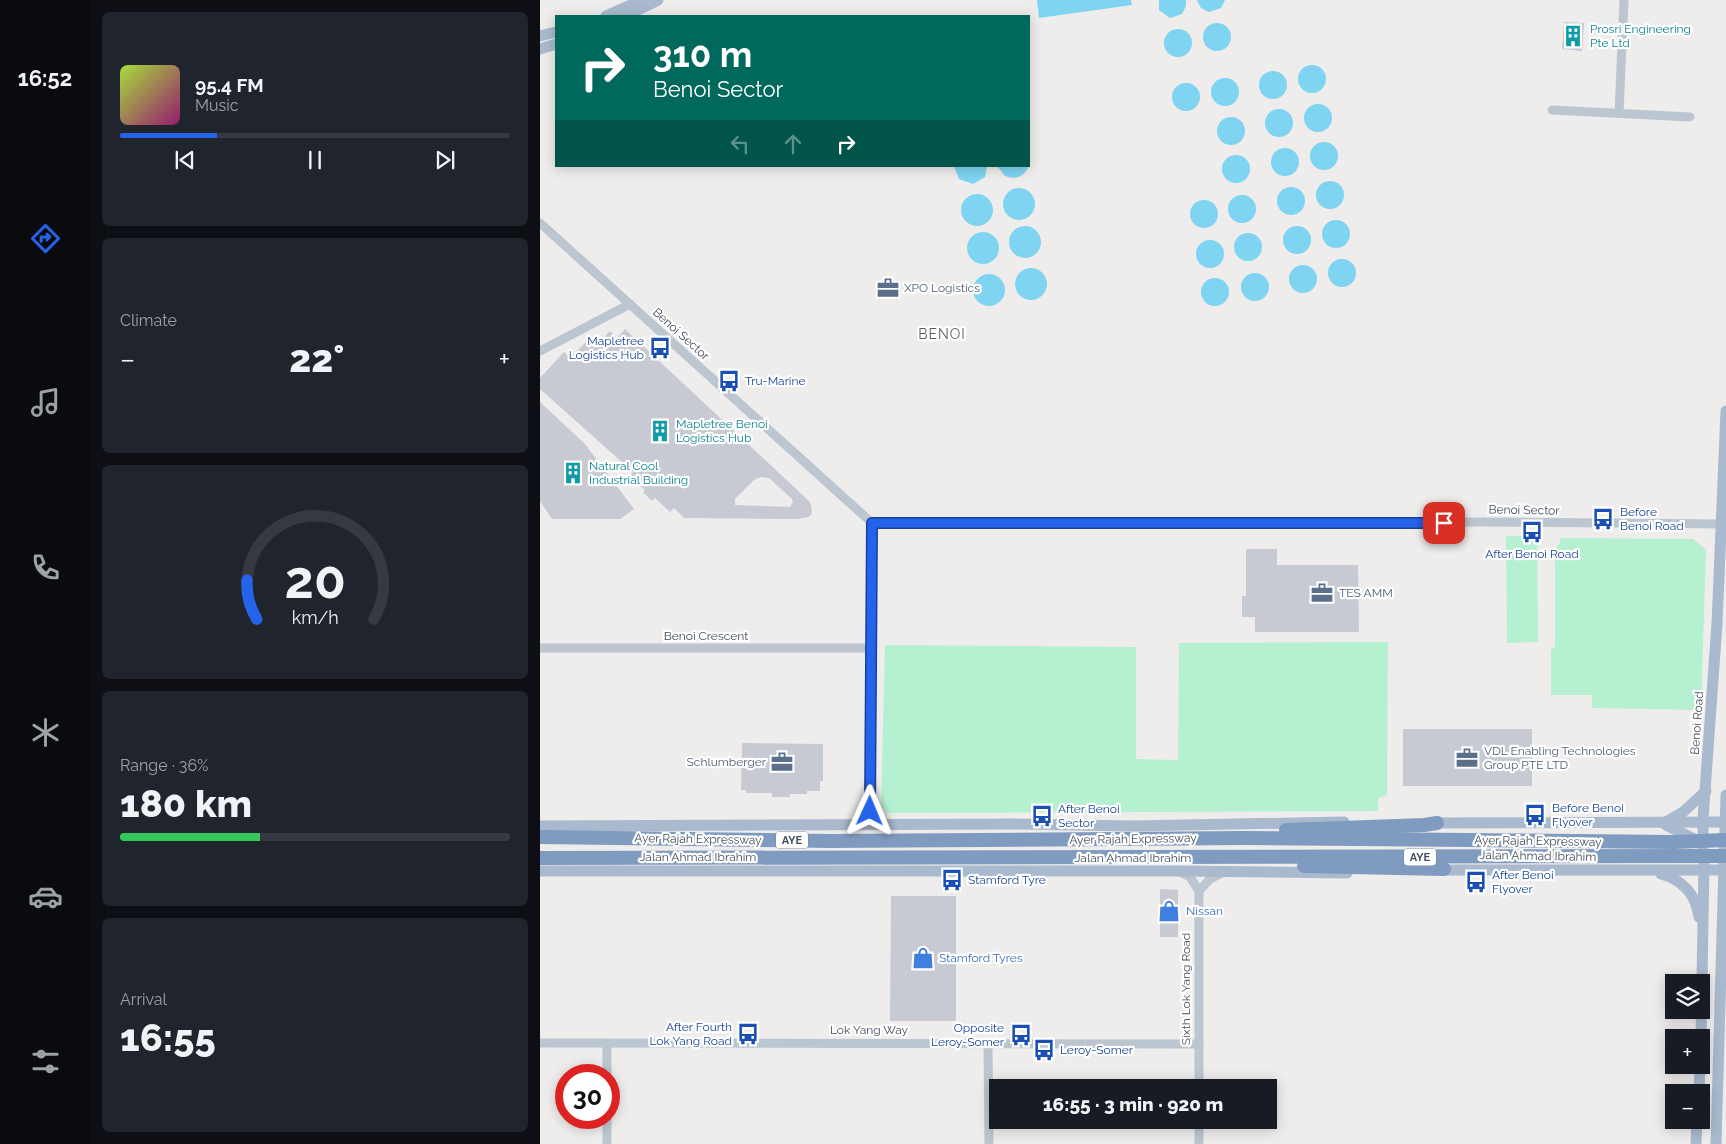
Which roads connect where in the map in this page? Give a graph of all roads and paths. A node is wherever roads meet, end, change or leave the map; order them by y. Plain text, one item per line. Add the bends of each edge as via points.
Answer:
1 (642, 0) edge
2 (658, 0) edge
3 (1624, 0) edge
4 (608, 15) edge
5 (628, 15) edge
6 (555, 32) edge
7 (540, 36) edge
8 (555, 44) edge
9 (540, 48) edge
10 (1552, 110) dead end
11 (1619, 113) junction
12 (1690, 117) dead end
13 (540, 223) edge
14 (630, 304) junction
15 (540, 351) edge
16 (1726, 411) edge
17 (872, 523) junction
18 (1724, 524) edge
19 (1721, 622) edge
20 (540, 648) edge
21 (872, 648) junction
22 (1706, 791) junction
23 (1726, 795) edge
24 (870, 811) junction
25 (1725, 822) edge
26 (1437, 823) junction
27 (1662, 823) junction
28 (1703, 823) junction
29 (540, 826) edge
30 (859, 826) junction
31 (882, 826) junction
32 (540, 837) edge
33 (1244, 838) junction
34 (1717, 853) edge
35 (1166, 857) junction
36 (540, 858) edge
37 (556, 859) junction
38 (540, 864) edge
39 (1444, 869) junction
40 (540, 871) edge
41 (1177, 871) junction
42 (1652, 871) junction
43 (1669, 871) junction
44 (1223, 872) junction
45 (1199, 891) junction
46 (1726, 925) edge
47 (1723, 943) junction
48 (1704, 954) junction
49 (1723, 1016) edge
50 (1701, 1029) edge
51 (540, 1043) edge
52 (607, 1043) junction
53 (988, 1044) junction
54 (1199, 1044) junction
55 (1726, 1045) edge
56 (1719, 1055) junction
57 (607, 1064) edge
58 (1199, 1079) edge
59 (606, 1129) edge
60 (1199, 1129) edge
61 (1697, 1129) edge
62 (606, 1144) edge
63 (989, 1144) edge
64 (1199, 1144) edge
65 (1696, 1144) edge
66 (1716, 1144) edge

1 - 4 main road
2 - 5 main road
3 - 11 street
6 - 7 main road
8 - 9 main road
10 - 11 street
11 - 12 street
13 - 14 street, Benoi Sector
14 - 15 street
14 - 17 street, Benoi Sector
16 - 18 main road, Benoi Road
17 - 18 street, Benoi Sector
17 - 21 street
18 - 19 main road, Benoi Road
19 - 22 main road, Benoi Road
20 - 21 street, Benoi Crescent
21 - 24 street
22 - 27 main road via 1683,812
22 - 28 main road, Benoi Road
23 - 25 main road, Benoi Road
24 - 30 street
24 - 31 street
25 - 28 main road
25 - 34 main road, Benoi Road
26 - 27 main road
26 - 31 main road
26 - 33 highway via 1293,829 1253,833
27 - 28 main road
27 - 34 main road via 1684,832
28 - 34 main road, Benoi Road
29 - 30 main road
30 - 31 main road
32 - 33 highway, Ayer Rajah Expressway / AYE via 829,841
33 - 34 highway, Ayer Rajah Expressway / AYE via 1674,842
34 - 35 highway, Ayer Rajah Expressway / AYE via 1674,857
34 - 43 main road, Jalan Ahmad Ibrahim
34 - 43 main road
34 - 47 main road, Benoi Road
34 - 48 main road, Benoi Road
35 - 37 highway, Ayer Rajah Expressway / AYE
35 - 39 highway via 1225,863
36 - 37 highway, Ayer Rajah Expressway / AYE
37 - 38 highway
39 - 42 main road, Jalan Ahmad Ibrahim
39 - 44 main road, Jalan Ahmad Ibrahim via 1318,874
40 - 41 main road, Jalan Ahmad Ibrahim
41 - 44 main road, Jalan Ahmad Ibrahim
41 - 45 street via 1190,877
42 - 43 main road, Jalan Ahmad Ibrahim
42 - 48 main road via 1673,878 1690,892 1698,911
44 - 45 street via 1210,879
45 - 54 street, Sixth Lok Yang Road
46 - 47 main road
47 - 49 main road, Benoi Road
48 - 50 main road, Benoi Road
49 - 56 main road, Benoi Road
51 - 52 street, Lok Yang Way
52 - 53 street, Lok Yang Way
52 - 57 street
53 - 54 street, Lok Yang Way
53 - 63 street
54 - 58 street, Sixth Lok Yang Road
55 - 56 street
56 - 66 main road, Benoi Road
59 - 62 street
60 - 64 street
61 - 65 main road

